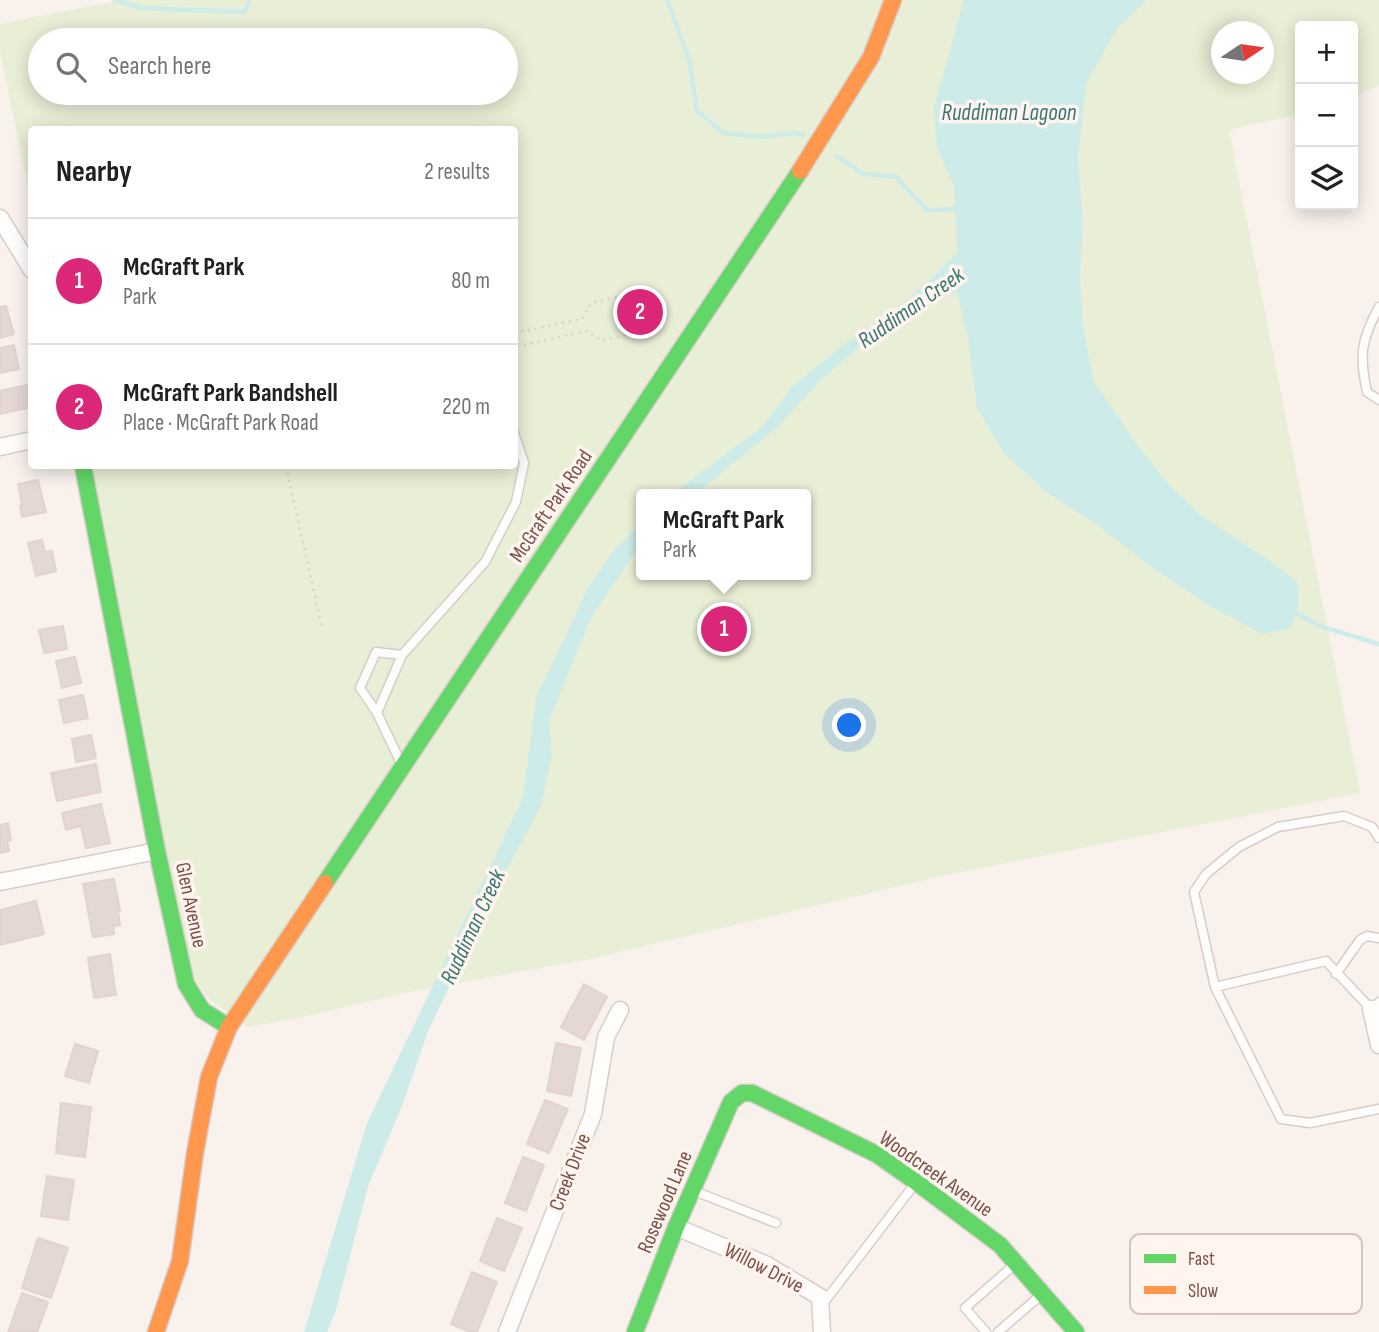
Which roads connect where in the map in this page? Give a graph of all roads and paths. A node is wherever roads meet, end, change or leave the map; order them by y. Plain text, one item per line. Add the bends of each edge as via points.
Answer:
1 (893, 0) edge
2 (0, 218) edge
3 (28, 264) edge
4 (1379, 307) edge
5 (518, 332) edge
6 (518, 346) edge
7 (1379, 400) edge
8 (28, 441) edge
9 (518, 445) edge
10 (0, 447) edge
11 (84, 469) edge
12 (287, 469) edge
13 (321, 628) dead end
14 (401, 654) junction
15 (377, 713) junction
16 (402, 766) junction
17 (1379, 838) edge
18 (157, 851) junction
19 (0, 882) edge
20 (1379, 938) edge
21 (1336, 974) junction
22 (1215, 987) junction
23 (1375, 1006) edge
24 (620, 1010) dead end
25 (229, 1027) junction
26 (1379, 1045) edge
27 (742, 1093) joint
28 (1379, 1109) edge
29 (916, 1182) junction
30 (691, 1190) junction
31 (776, 1223) dead end
32 (676, 1227) junction
33 (1016, 1264) junction
34 (1042, 1293) junction
35 (821, 1307) junction
36 (156, 1332) edge
37 (507, 1332) edge
38 (635, 1332) edge
39 (822, 1332) edge
40 (986, 1332) edge
41 (998, 1332) edge
42 (1076, 1332) edge

1 - 16 street, McGraft Park Road via 871,57 830,128
2 - 3 street
4 - 7 lane via 1367,330 1361,364 1367,392
5 - 6 path via 582,319 592,303 654,289 662,330 602,341 587,331
8 - 10 street
9 - 14 lane via 524,463 516,502 485,562
11 - 18 street, Glen Avenue
12 - 13 path
14 - 15 lane
14 - 15 lane via 376,652 360,688
15 - 16 lane
16 - 25 street, McGraft Park Road
17 - 22 lane via 1372,827 1344,816 1278,827 1239,847 1206,874 1194,892
18 - 19 street
18 - 25 street, Glen Avenue via 186,984 202,1010
20 - 21 lane via 1360,940
21 - 22 lane via 1326,961
21 - 23 lane
22 - 28 lane via 1281,1119 1310,1123
23 - 26 street
24 - 37 street, Creek Drive via 606,1037 593,1114
25 - 36 street via 209,1077 180,1261
27 - 29 street, Woodcreek Avenue via 752,1093 876,1154
27 - 30 street, Rosewood Lane via 731,1102
29 - 33 street, Woodcreek Avenue via 1000,1245
29 - 35 lane
30 - 31 lane
30 - 32 street, Rosewood Lane
32 - 35 street, Willow Drive via 768,1265 820,1297
32 - 38 street, Rosewood Lane
33 - 34 street, Woodcreek Avenue
33 - 40 lane via 965,1308
34 - 41 lane
34 - 42 street, Woodcreek Avenue
35 - 39 street, Willow Drive

